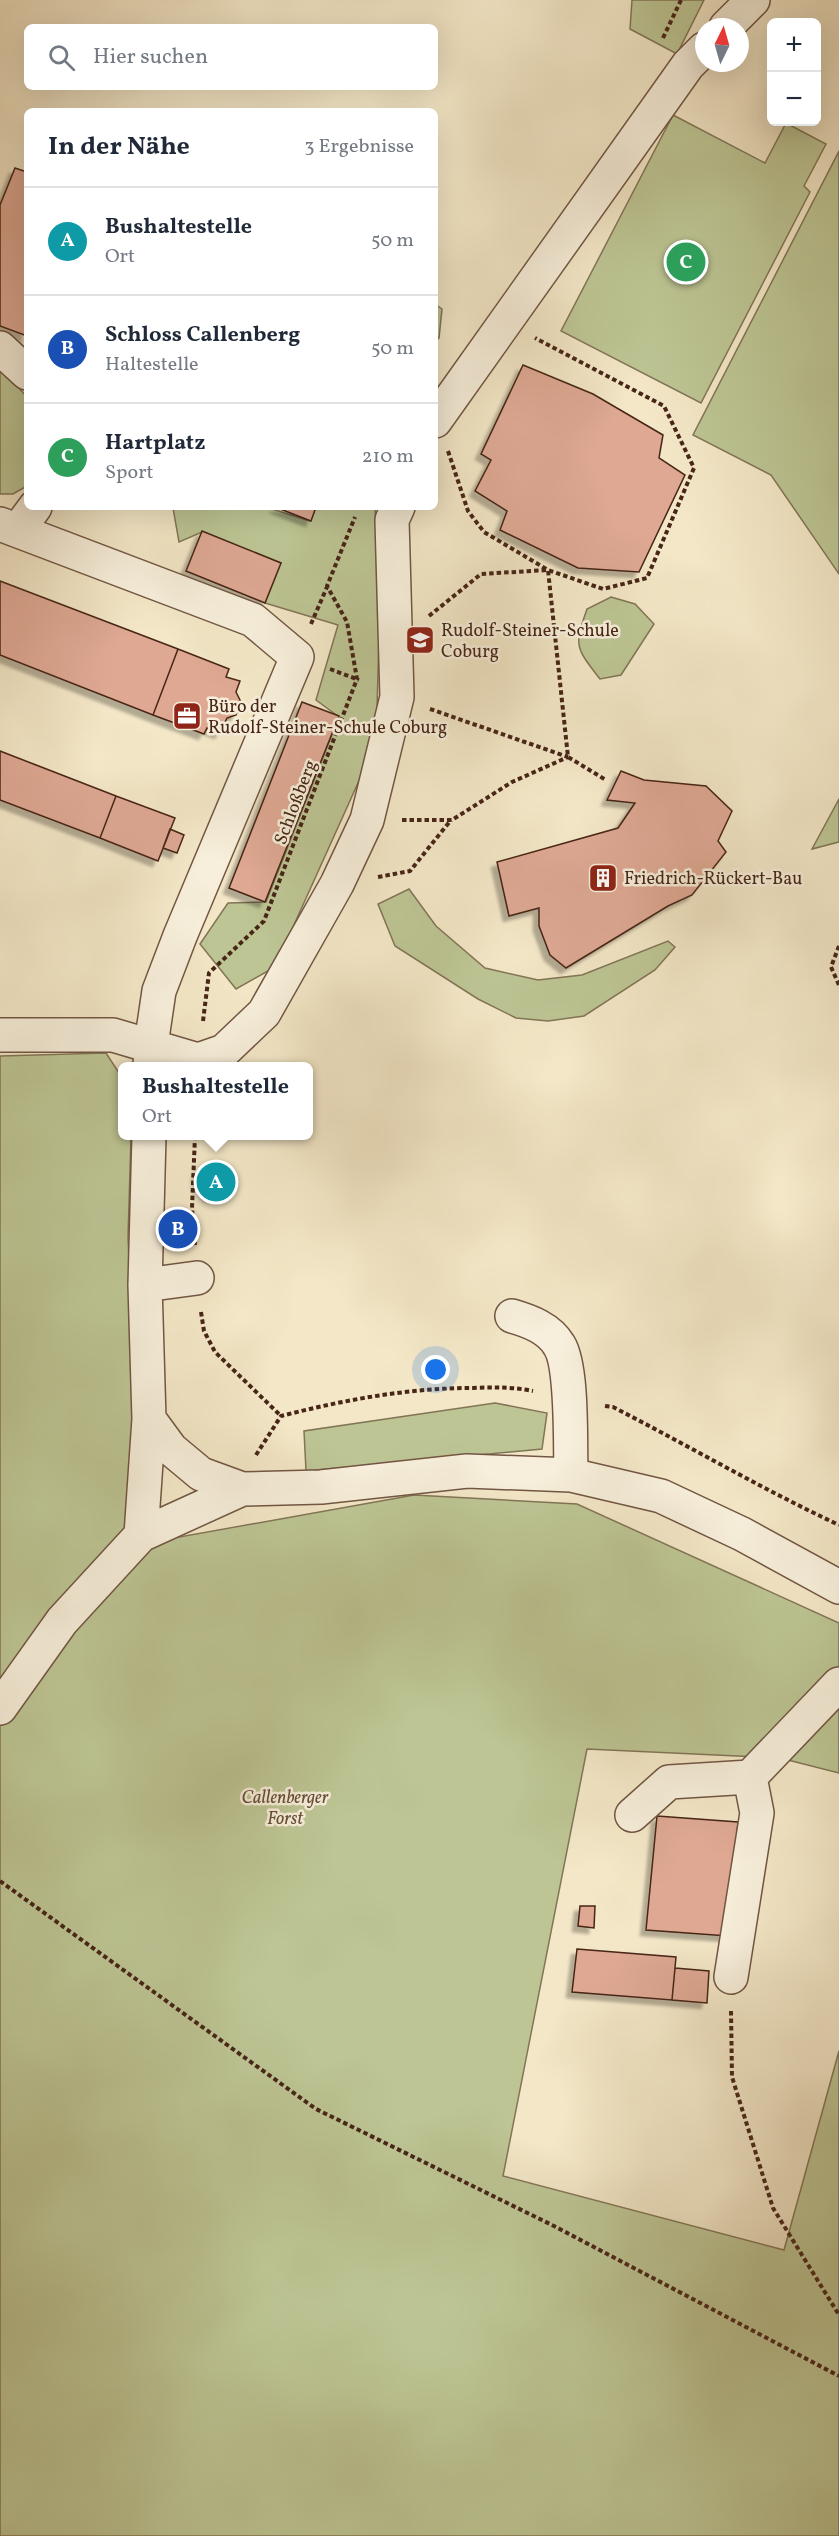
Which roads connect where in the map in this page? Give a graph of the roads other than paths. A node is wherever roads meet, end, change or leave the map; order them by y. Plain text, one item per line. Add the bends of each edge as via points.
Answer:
1 (753, 0) edge
2 (735, 18) edge
3 (695, 58) edge
4 (0, 348) edge
5 (24, 370) edge
6 (438, 416) edge
7 (397, 510) edge
8 (18, 520) edge
9 (0, 1035) edge
10 (151, 1056) edge
11 (149, 1140) edge
12 (196, 1278) dead end
13 (145, 1285) junction
14 (512, 1316) dead end
15 (148, 1419) junction
16 (571, 1475) junction
17 (242, 1489) junction
18 (141, 1535) junction
19 (839, 1587) edge
20 (839, 1684) edge
21 (0, 1708) edge
22 (750, 1777) junction
23 (632, 1815) dead end
24 (731, 1977) road end

1 - 2 street
3 - 6 street
4 - 5 street
7 - 10 street via 392,520 396,697 367,820 337,884 264,1013 224,1051 198,1060
8 - 10 street via 253,620 297,657 159,992
9 - 10 street via 113,1035
11 - 13 street
12 - 13 street
13 - 15 street
14 - 16 street via 537,1324 559,1344 568,1369
15 - 17 street via 171,1449 201,1474
15 - 18 street
16 - 17 street via 467,1471 321,1487
16 - 19 street via 661,1496 742,1534
17 - 18 street
18 - 21 street via 62,1621
20 - 22 street
22 - 23 street via 669,1782
22 - 24 street via 756,1813

